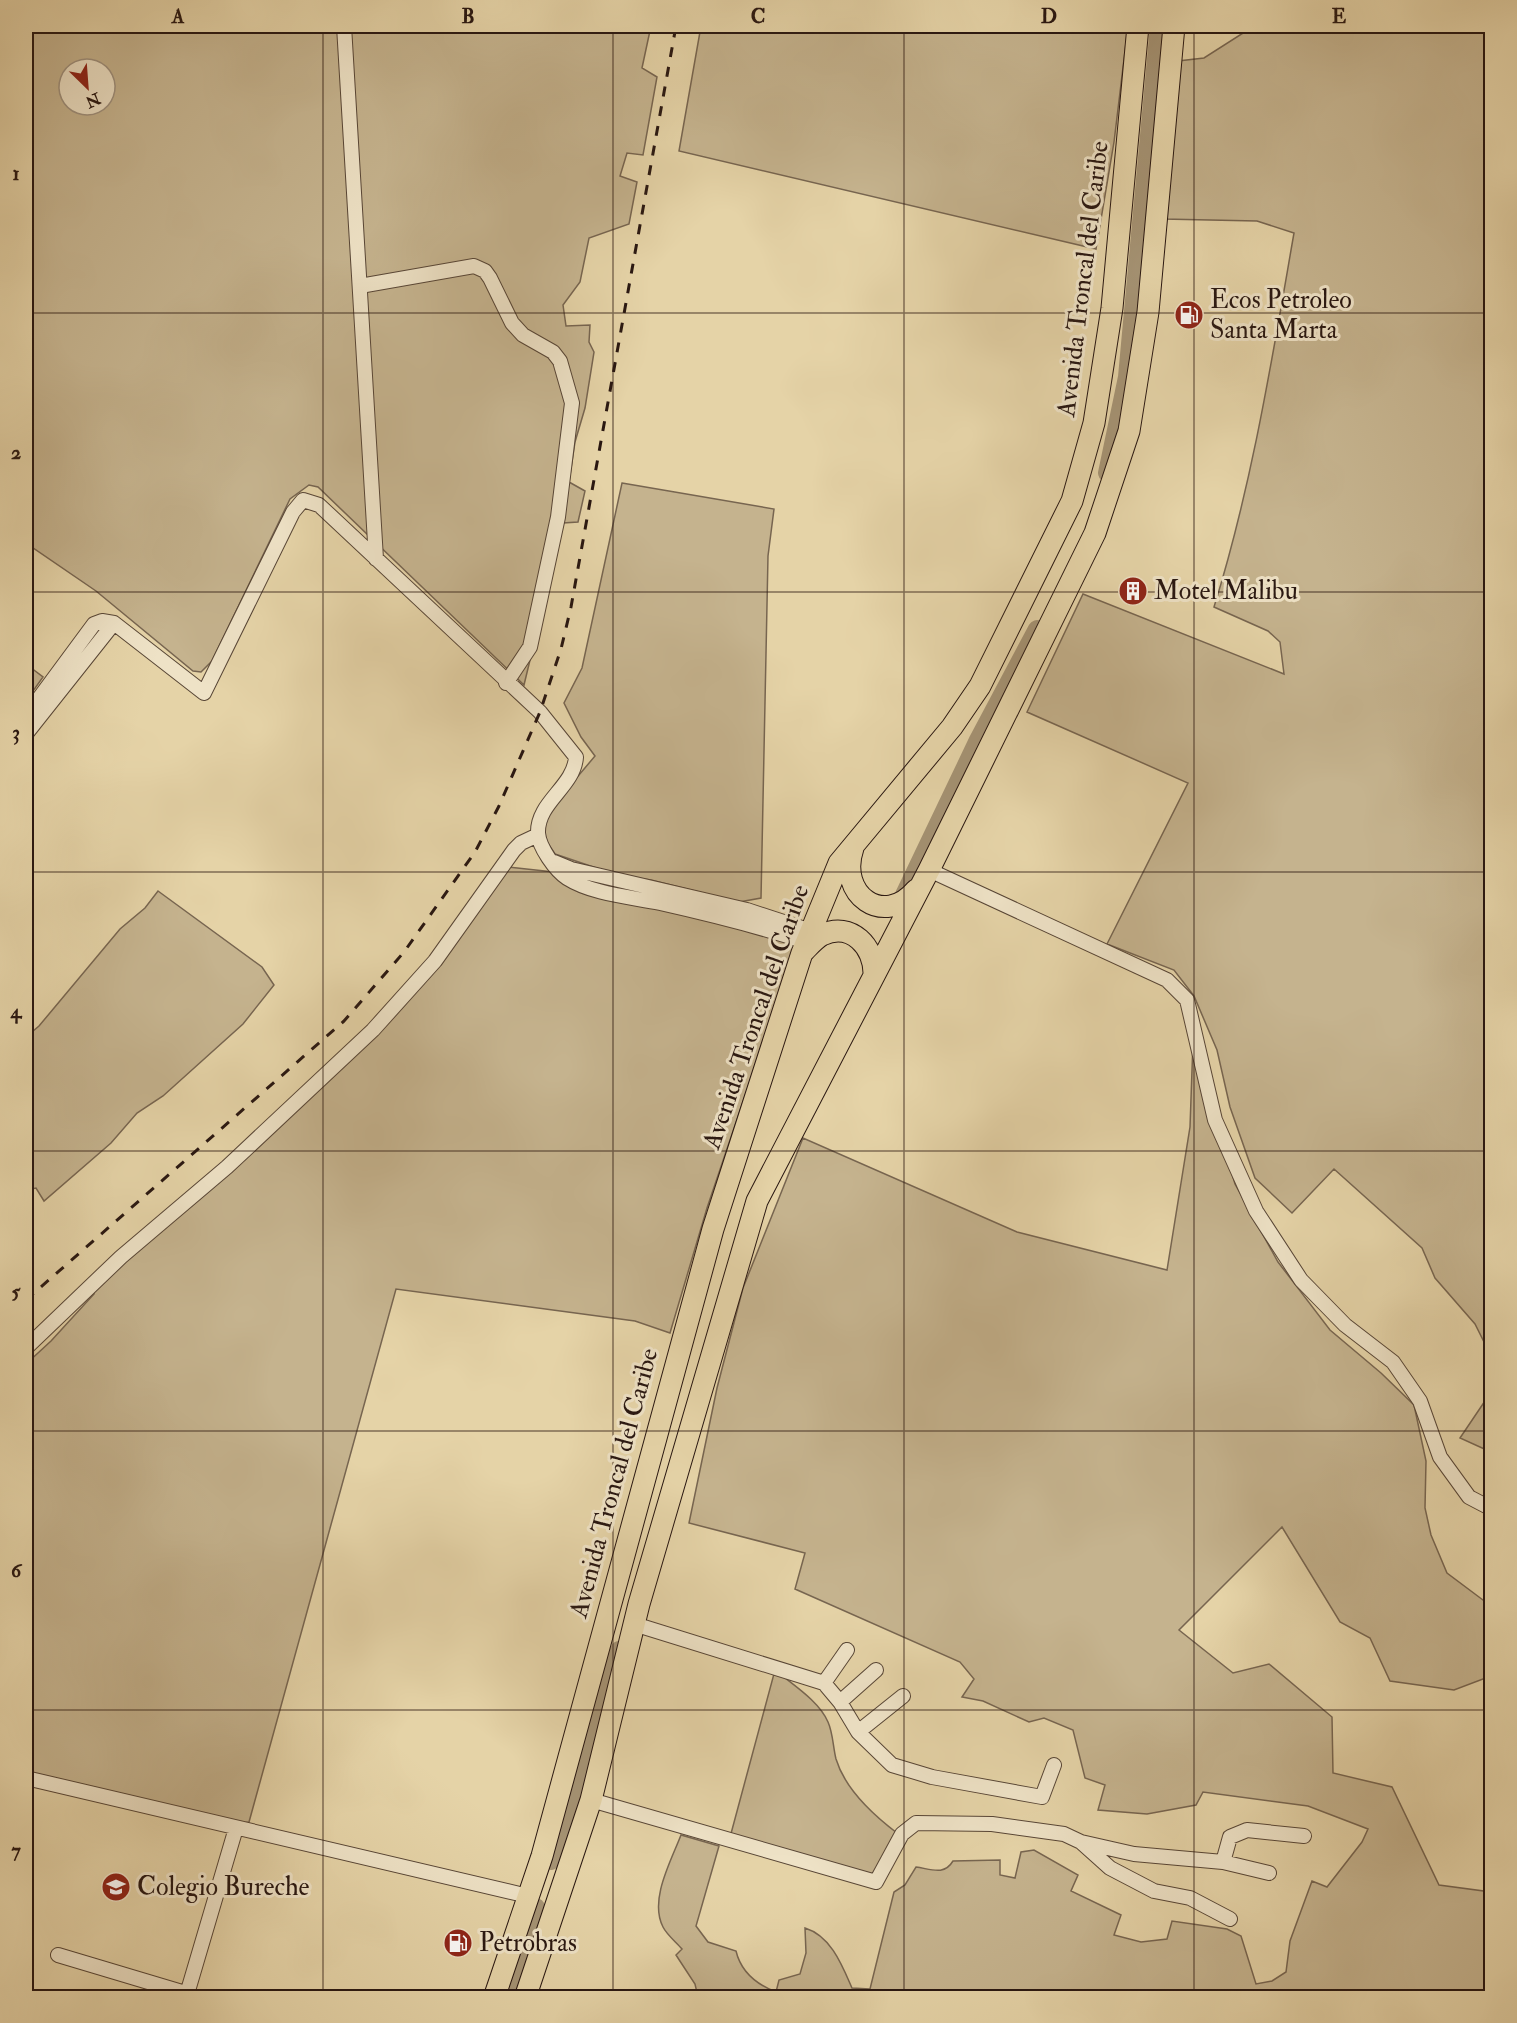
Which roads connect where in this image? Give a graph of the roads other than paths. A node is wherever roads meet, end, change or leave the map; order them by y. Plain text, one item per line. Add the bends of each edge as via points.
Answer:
1 (344, 26) edge
2 (1138, 26) edge
3 (1174, 26) edge
4 (360, 286) junction
5 (376, 559) junction
6 (114, 623) junction
7 (506, 683) junction
8 (26, 716) edge
9 (26, 734) edge
10 (538, 836) junction
11 (855, 842) junction
12 (929, 870) junction
13 (806, 942) junction
14 (874, 975) junction
15 (26, 1348) edge
16 (1491, 1509) edge
17 (634, 1624) junction
18 (847, 1650) dead end
19 (876, 1670) dead end
20 (824, 1683) junction
21 (903, 1696) dead end
22 (840, 1702) junction
23 (858, 1732) junction
24 (1053, 1765) dead end
25 (26, 1778) edge
26 (591, 1800) junction
27 (236, 1827) junction
28 (1304, 1836) dead end
29 (1081, 1842) junction
30 (1223, 1862) junction
31 (1269, 1873) dead end
32 (528, 1896) junction
33 (1230, 1919) dead end
34 (58, 1955) dead end
35 (187, 1994) junction
36 (202, 1998) edge
37 (494, 1998) edge
38 (525, 1998) edge

1 - 4 street
2 - 11 highway, Avenida Troncal del Caribe via 1112,308 1094,423 1072,501 980,686 952,727
3 - 12 highway via 1148,312 1129,431 1095,533
4 - 5 street
4 - 7 street via 474,266 485,270 512,323 560,361 572,403 558,517 530,647
5 - 6 street via 319,505 303,500 293,512 204,693
5 - 7 street
6 - 8 street via 94,624
6 - 9 street
7 - 10 street via 540,712 576,757 572,774 539,820
10 - 13 street via 547,856 571,869 747,910
10 - 15 street via 514,850 435,961 373,1030
11 - 12 highway via 848,871 852,886 862,898 877,905 892,906 907,900
11 - 13 highway, Avenida Troncal del Caribe via 839,863
12 - 14 highway
12 - 16 street via 1167,980 1187,1000 1215,1120 1256,1211 1301,1280 1345,1325 1393,1362 1420,1401 1440,1457 1469,1497
13 - 14 highway via 824,934 852,934 868,947
13 - 32 highway, Avenida Troncal del Caribe via 713,1229
14 - 17 highway via 757,1201
17 - 20 street
17 - 26 highway
18 - 20 street
19 - 22 street
20 - 22 street
21 - 23 street
22 - 23 street
23 - 24 street via 892,1765 932,1777 1040,1796 1044,1796
25 - 27 street
26 - 29 street via 876,1882 902,1834 916,1823 992,1824 1064,1834
26 - 38 highway
27 - 32 street
27 - 35 street
28 - 30 street via 1240,1832 1230,1837
29 - 30 street via 1134,1854
29 - 33 street via 1110,1868 1145,1886 1190,1898
30 - 31 street
32 - 37 highway, Avenida Troncal del Caribe
34 - 35 street
35 - 36 street

